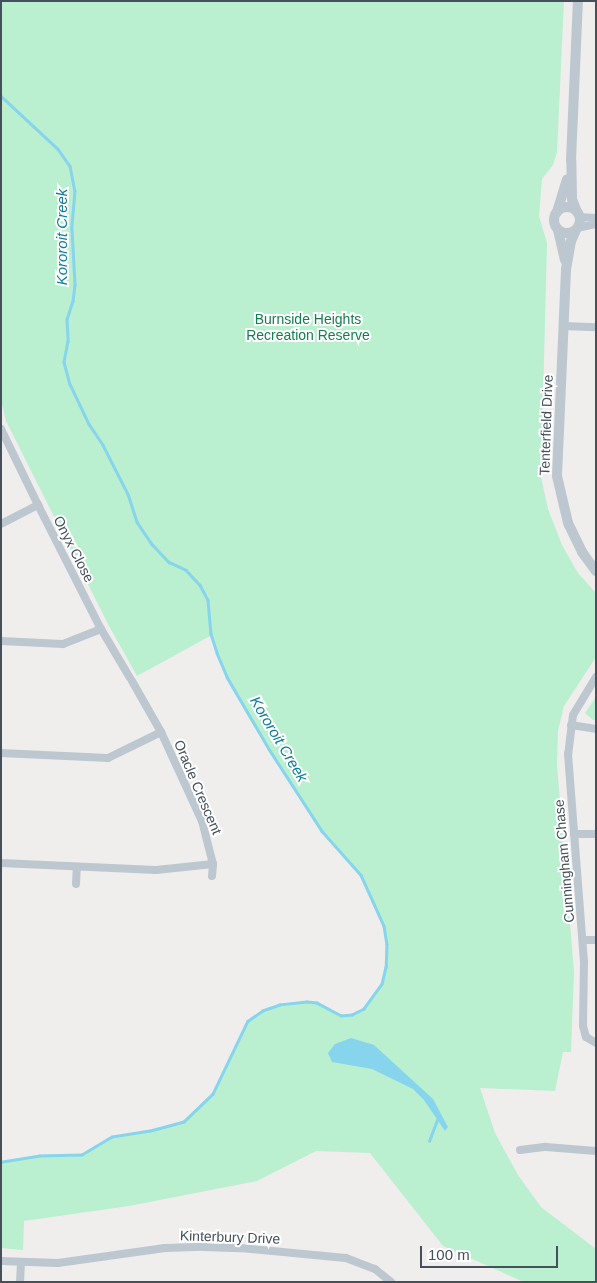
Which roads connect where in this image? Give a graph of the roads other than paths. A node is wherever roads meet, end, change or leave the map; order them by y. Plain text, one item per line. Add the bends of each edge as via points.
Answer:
1 (578, 1) edge
2 (571, 160) junction
3 (557, 212) junction
4 (578, 214) junction
5 (596, 218) edge
6 (596, 224) edge
7 (577, 229) junction
8 (558, 230) junction
9 (566, 270) junction
10 (563, 326) junction
11 (596, 328) edge
12 (1, 429) edge
13 (38, 505) junction
14 (1, 524) edge
15 (596, 571) edge
16 (102, 629) junction
17 (1, 641) edge
18 (596, 677) edge
19 (571, 725) junction
20 (596, 730) edge
21 (161, 732) junction
22 (1, 753) edge
23 (574, 834) junction
24 (596, 834) edge
25 (1, 863) edge
26 (213, 864) junction
27 (77, 867) junction
28 (212, 876) dead end
29 (76, 884) dead end
30 (583, 940) junction
31 (596, 940) edge
32 (596, 1043) edge
33 (520, 1150) dead end
34 (596, 1151) edge
35 (1, 1261) edge
36 (20, 1263) junction
37 (20, 1282) edge
38 (391, 1282) edge

1 - 2 street
2 - 3 street
2 - 4 street via 572,193
3 - 4 street via 567,207
3 - 8 street via 554,220
4 - 5 street
4 - 7 street
6 - 7 street
7 - 8 street via 568,233
7 - 9 street, Tenterfield Drive via 571,241
8 - 9 street, Tenterfield Drive
9 - 10 street, Tenterfield Drive
10 - 11 street
10 - 15 street, Tenterfield Drive via 557,476 568,522 582,552
12 - 13 street, Onyx Close
13 - 14 street
13 - 16 street, Onyx Close
16 - 17 street via 63,644
16 - 21 street, Onyx Close
18 - 19 street, Cunningham Chase via 576,709
19 - 20 street
19 - 23 street, Cunningham Chase via 568,766
21 - 22 street, Oracle Crescent via 108,758
21 - 26 street, Oracle Crescent via 202,821
23 - 24 street
23 - 30 street, Cunningham Chase
25 - 27 street
26 - 27 street via 156,870
26 - 28 street, Oracle Crescent
27 - 29 street
30 - 31 street
30 - 32 street, Cunningham Chase via 583,1026 586,1037
33 - 34 street via 546,1147
35 - 36 street, Kinterbury Drive
36 - 37 street
36 - 38 street, Kinterbury Drive via 58,1263 185,1247 240,1248 346,1258 375,1269

